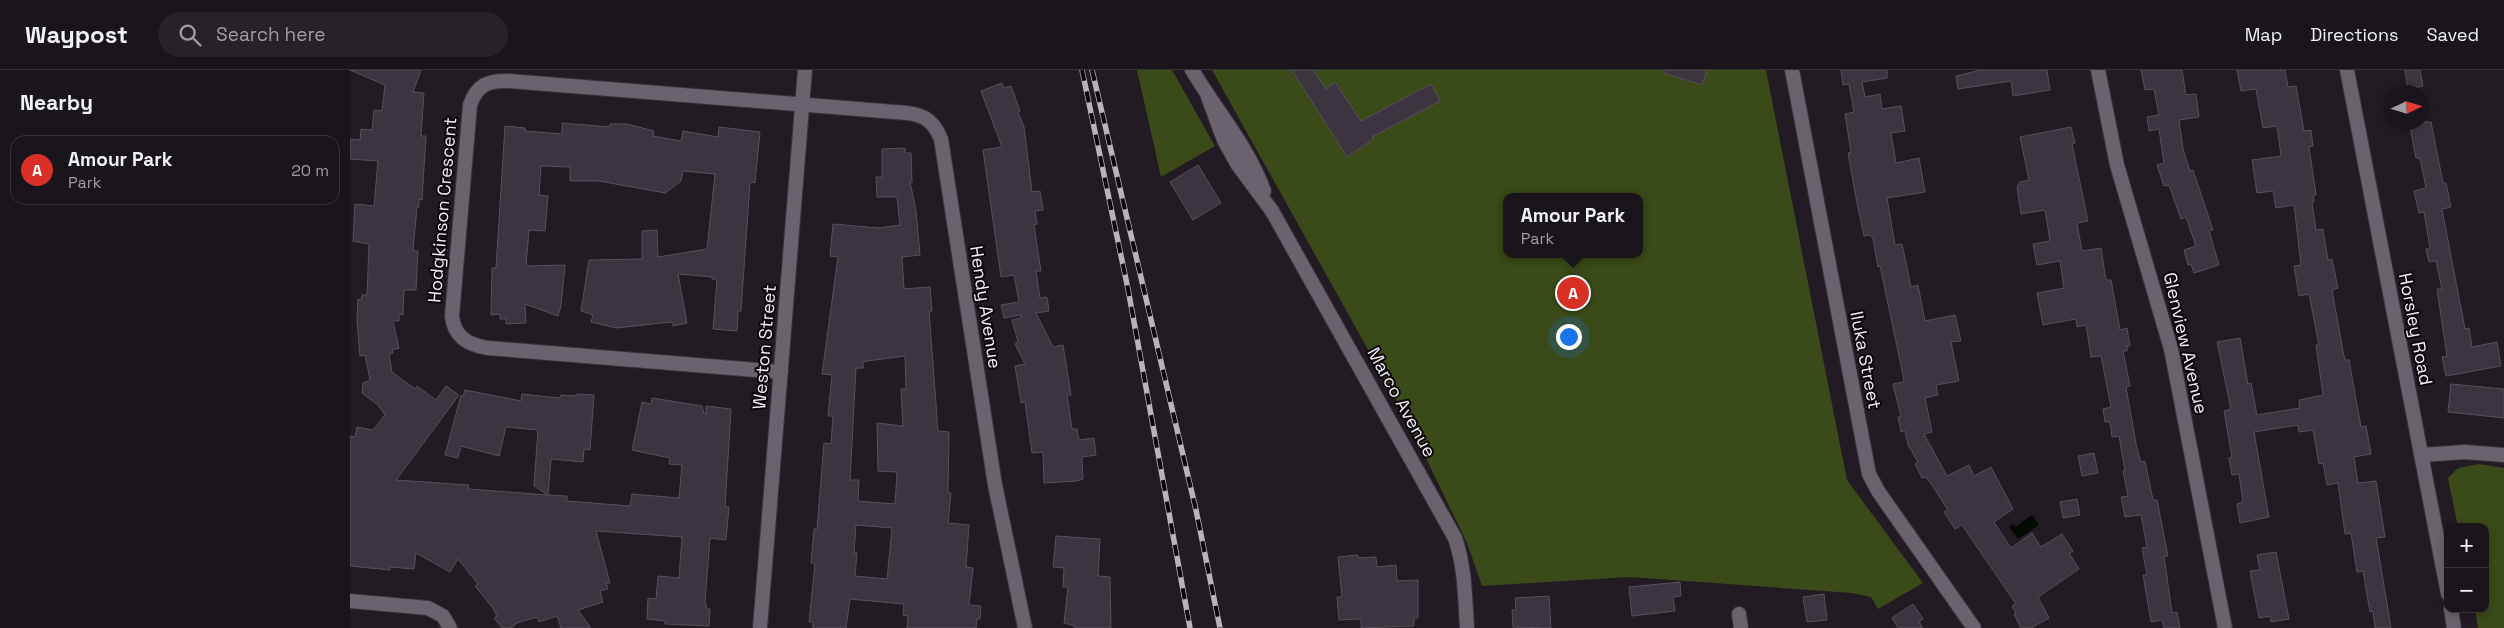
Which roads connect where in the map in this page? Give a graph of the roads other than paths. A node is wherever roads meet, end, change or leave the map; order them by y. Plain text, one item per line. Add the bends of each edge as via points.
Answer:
1 (805, 70) edge
2 (1192, 70) edge
3 (1792, 70) edge
4 (2098, 70) edge
5 (2347, 70) edge
6 (802, 104) junction
7 (781, 372) junction
8 (2421, 455) junction
9 (2504, 455) edge
10 (2444, 573) edge
11 (350, 601) edge
12 (2452, 613) edge
13 (450, 628) edge
14 (760, 628) edge
15 (1025, 628) edge
16 (1467, 628) edge
17 (1974, 628) edge
18 (2225, 628) edge
19 (2454, 628) edge

1 - 6 street, Weston Street
2 - 16 street, Marco Avenue via 1208,97 1224,140 1238,165 1269,206 1455,538 1461,556
3 - 17 street, Iluka Street via 1869,474
4 - 18 street, Glenview Avenue via 2117,165 2171,349
5 - 8 street, Horsley Road
6 - 7 street, Weston Street
6 - 7 street, Hodgkinson Crescent via 488,82 480,87 470,105 452,316 457,334 476,346
6 - 15 street, Hendy Avenue via 917,114 937,130 995,485
7 - 14 street, Weston Street
8 - 9 street via 2460,452
8 - 10 street, Horsley Road
11 - 13 street via 428,608 443,616
12 - 19 street

